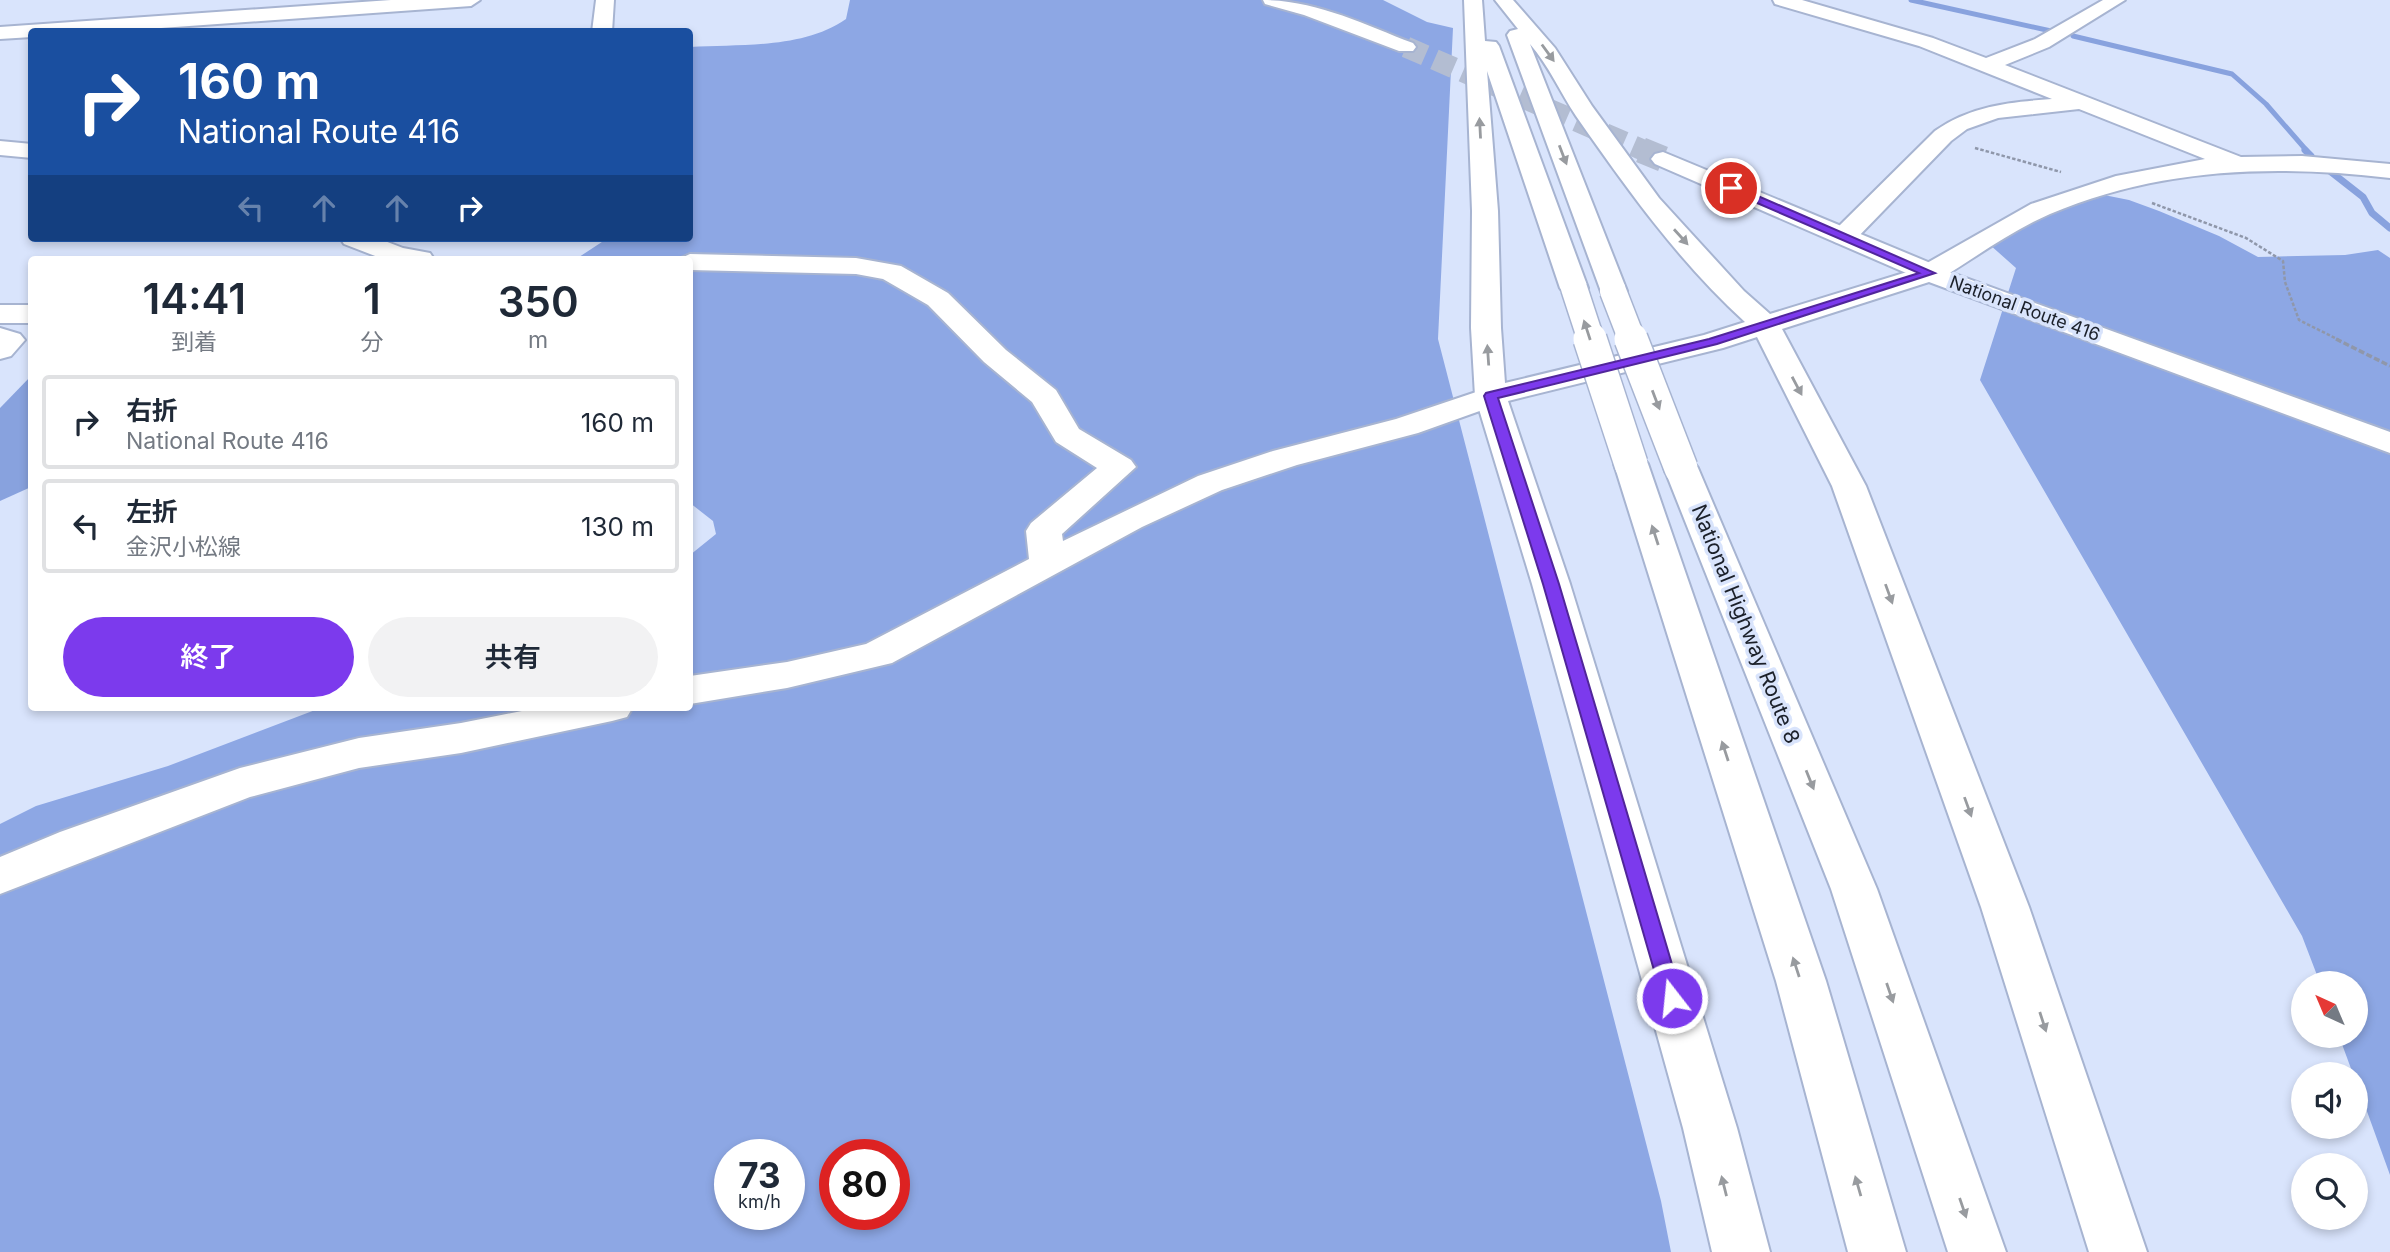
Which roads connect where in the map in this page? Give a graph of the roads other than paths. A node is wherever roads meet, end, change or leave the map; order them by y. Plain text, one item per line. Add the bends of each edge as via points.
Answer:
1 (471, 0) edge
2 (605, 0) edge
3 (1272, 0) edge
4 (1488, 0) edge
5 (1782, 0) edge
6 (2116, 0) edge
7 (1866, 6) dead end
8 (271, 7) edge
9 (1842, 17) junction
10 (52, 28) edge
11 (602, 28) edge
12 (28, 30) edge
13 (0, 33) edge
14 (1406, 47) tunnel mouth
15 (1988, 65) junction
16 (2080, 102) junction
17 (0, 148) edge
18 (28, 151) edge
19 (1663, 159) tunnel mouth
20 (2235, 163) junction
21 (2390, 171) edge
22 (1844, 236) junction
23 (363, 242) edge
24 (403, 256) edge
25 (693, 262) edge
26 (1930, 273) junction
27 (0, 314) edge
28 (28, 314) edge
29 (1766, 326) junction
30 (0, 337) edge
31 (0, 350) edge
32 (1491, 396) junction
33 (2390, 443) edge
34 (1048, 563) junction
35 (693, 690) edge
36 (593, 711) edge
37 (0, 876) edge
38 (1741, 1252) edge
39 (1877, 1252) edge
40 (1977, 1252) edge
41 (2118, 1252) edge

1 - 8 main road
2 - 11 main road
3 - 14 main road
4 -> 29 main road via 1548,52 1650,203
32 -> 4 main road via 1485,211
39 -> 4 main road, bridge via 1801,981 1574,288
4 -> 40 main road, National Highway Route 8, bridge via 1613,291 1854,889
5 - 9 main road
6 - 15 main road via 2042,43
7 - 9 main road
8 - 10 main road
9 - 15 main road
12 - 13 main road
15 - 16 main road
16 - 20 main road
16 - 22 main road via 1974,116 1939,138
17 - 18 main road
19 - 22 main road
20 - 21 main road via 2328,163
20 - 26 main road via 2103,185 2038,211
22 - 26 main road
23 - 24 main road
25 - 34 main road via 856,266 891,272 938,299 995,356 1045,397 1067,435 1119,467 1044,531
26 - 29 main road, National Route 416
26 - 33 main road, National Route 416
27 - 28 main road
29 - 32 main road, National Route 416
29 -> 41 main road via 1849,486 2005,907
30 - 31 main road via 10,340
32 - 34 main road, National Route 416 via 1407,426 1210,483
38 -> 32 main road via 1710,1128 1590,717
34 - 35 main road, National Route 416 via 878,654
36 - 37 main road via 359,753 240,784

